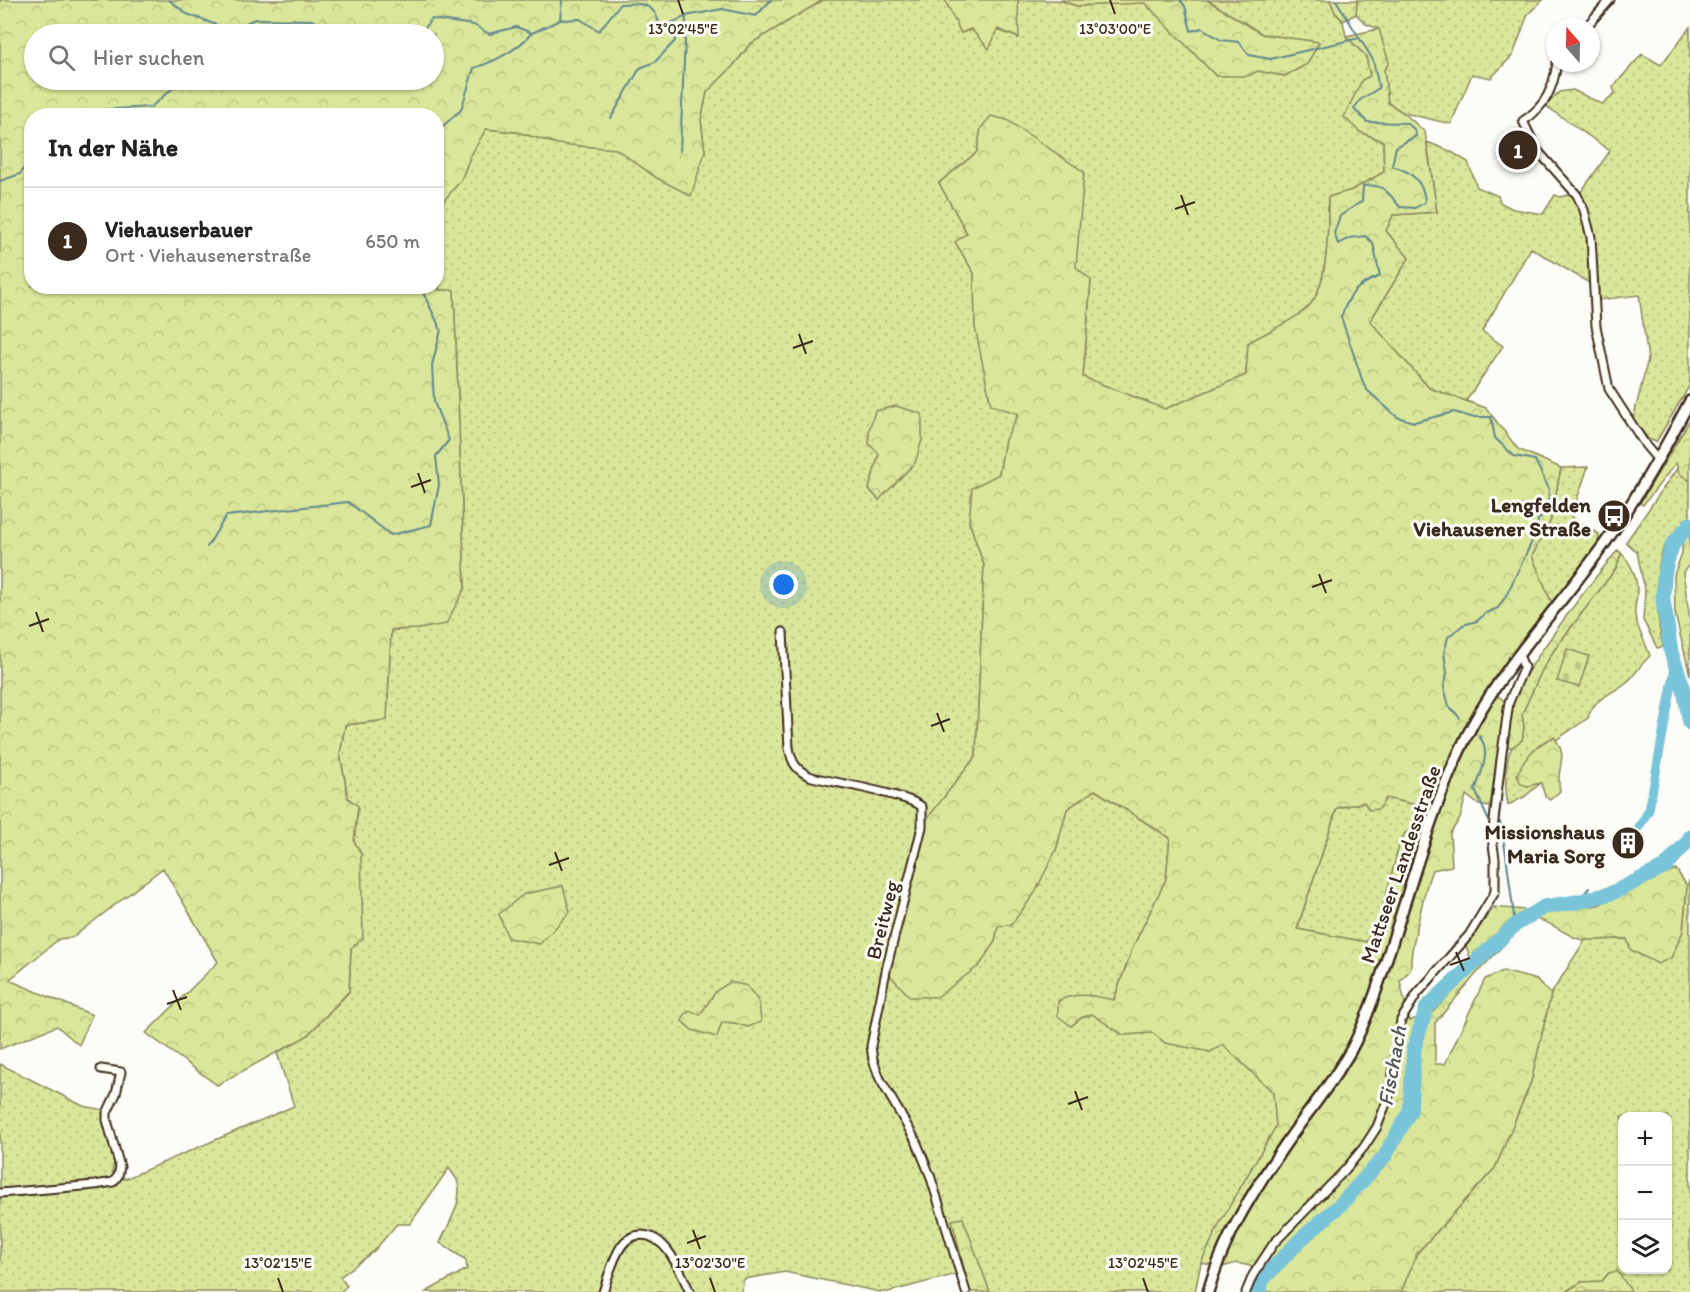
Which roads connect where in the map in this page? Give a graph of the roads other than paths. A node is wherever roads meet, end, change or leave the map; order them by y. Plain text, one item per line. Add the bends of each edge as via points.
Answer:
1 (1610, 0) edge
2 (1594, 18) edge
3 (1555, 72) edge
4 (1690, 401) edge
5 (1657, 459) junction
6 (783, 632) dead end
7 (1519, 655) junction
8 (101, 1069) dead end
9 (0, 1193) edge
10 (603, 1292) edge
11 (690, 1292) edge
12 (966, 1292) edge
13 (1208, 1292) edge
14 (1246, 1292) edge

1 - 2 street
3 - 5 street via 1544,102 1523,121 1537,150 1577,195 1584,210 1591,237 1596,326 1609,389
4 - 5 main road, Mattseer Landesstraße
5 - 7 main road, Mattseer Landesstraße via 1622,520
6 - 12 street, Breitweg via 789,748 795,766 812,777 912,801 922,807 922,827 871,1046 880,1079 916,1141 930,1175
7 - 13 main road, Mattseer Landesstraße via 1474,723 1448,775 1368,1013 1350,1051 1253,1193 1214,1269
7 - 14 street via 1524,667 1509,702 1493,826 1495,892 1469,935 1417,994 1401,1020 1390,1093 1377,1127 1346,1170 1274,1243
8 - 9 street via 121,1072 107,1113 120,1167 118,1176 113,1182 95,1185
10 - 11 street via 621,1247 627,1239 638,1235 652,1236 661,1242

